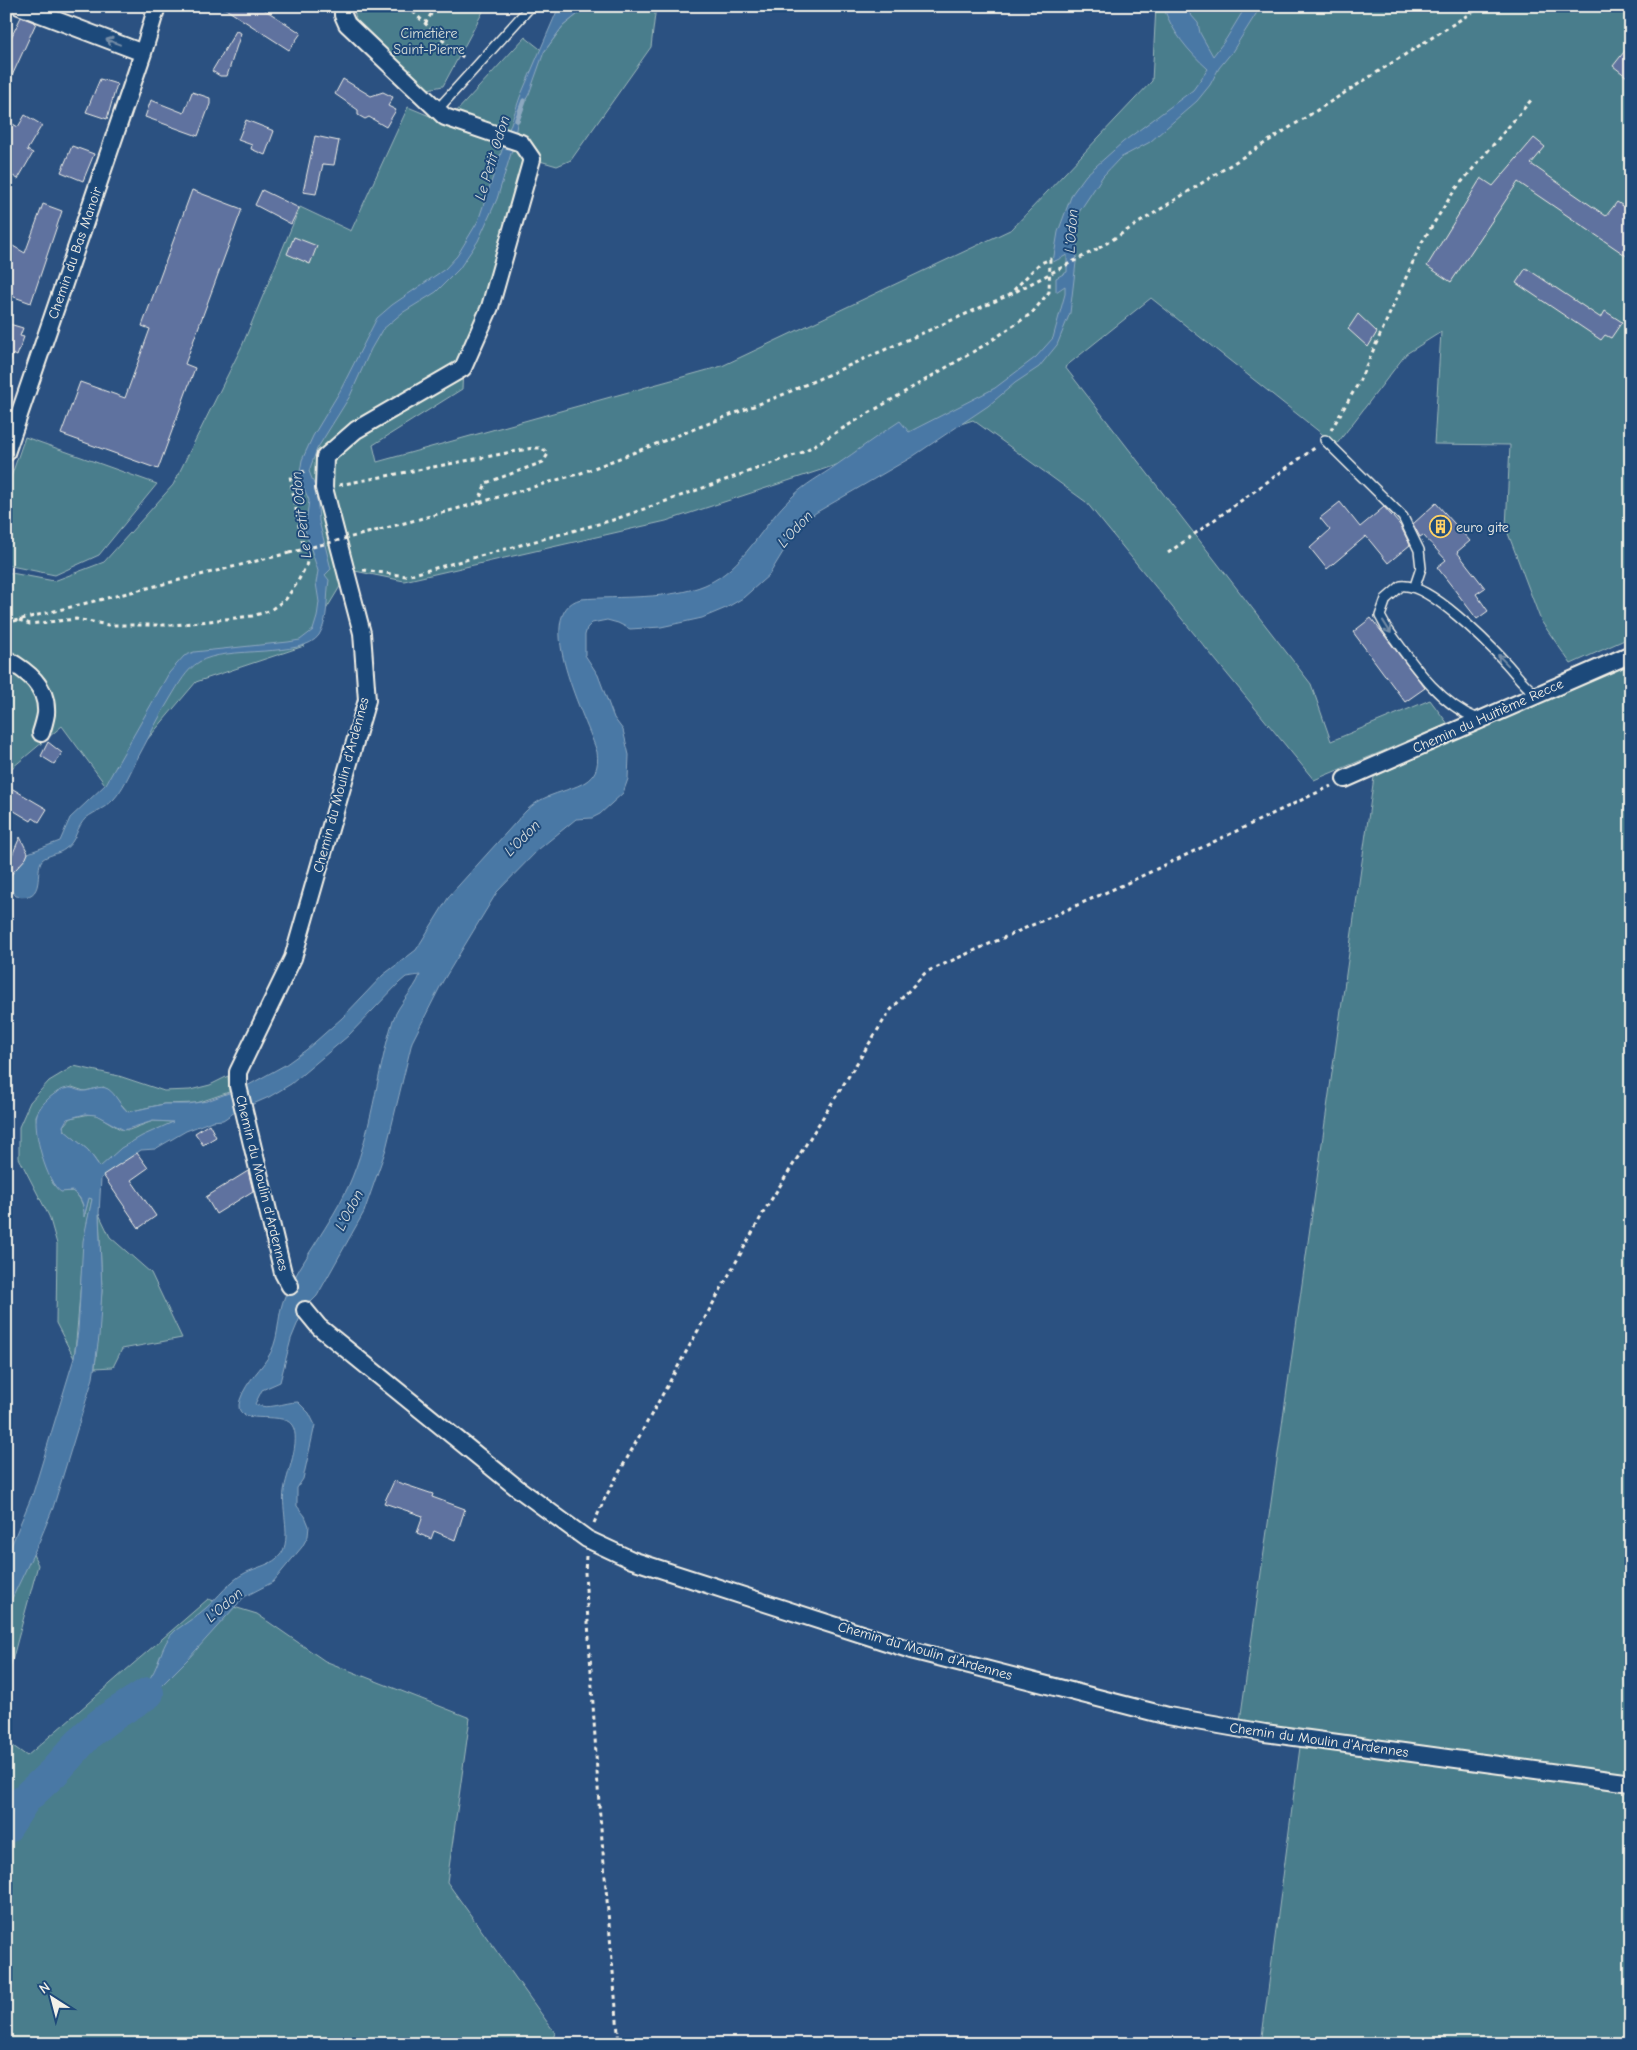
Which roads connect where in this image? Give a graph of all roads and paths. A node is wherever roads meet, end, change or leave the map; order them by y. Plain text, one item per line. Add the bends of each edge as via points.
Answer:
1 (19, 6) edge
2 (157, 6) edge
3 (343, 6) edge
4 (407, 6) edge
5 (414, 6) edge
6 (436, 6) edge
7 (531, 6) edge
8 (1482, 6) edge
9 (412, 11) junction
10 (425, 24) junction
11 (143, 53) junction
12 (460, 54) dead end
13 (1532, 99) dead end
14 (438, 110) junction
15 (1009, 295) junction
16 (1325, 440) junction
17 (6, 453) edge
18 (316, 468) dead end
19 (324, 488) junction
20 (478, 503) junction
21 (1168, 553) dead end
22 (345, 568) junction
23 (1415, 586) junction
24 (19, 620) junction
25 (6, 623) edge
26 (1631, 654) edge
27 (6, 658) edge
28 (1537, 695) junction
29 (1478, 720) junction
30 (41, 733) dead end
31 (1345, 779) joint
32 (290, 1286) dead end
33 (305, 1310) dead end
34 (587, 1539) junction
35 (1631, 1783) edge
36 (619, 2044) edge

11 -> 1 street
2 - 11 street, Chemin du Bas Manoir
3 - 14 street, Chemin du Moulin d'Ardennes via 347,24
4 - 9 path
5 - 9 path
6 - 10 path
7 - 14 lane
8 - 15 path, bridge via 1098,248
9 - 10 path
10 - 12 path
11 - 17 street, Chemin du Bas Manoir
13 - 16 path via 1454,191 1422,242 1358,384
14 - 19 street, Chemin du Moulin d'Ardennes via 445,117 521,143 532,159 490,307 463,368 356,430 325,457
15 - 20 path via 717,421 580,473
15 - 22 path via 1039,264 1050,259 1049,292 1032,314 800,453 613,520 406,576
16 - 21 path
16 - 23 lane via 1403,517 1419,550 1421,568
18 - 24 path via 290,476 308,558 286,599 269,611 174,626 108,625 76,619 30,624
19 - 20 path via 533,448 542,448 548,454 543,462 486,483
19 - 22 street, Chemin du Moulin d'Ardennes
20 - 24 path, bridge
22 - 32 street, Chemin du Moulin d'Ardennes via 362,633 367,700 293,958 238,1072 238,1086 283,1273
28 -> 23 lane via 1526,688 1486,641 1444,604
23 -> 29 lane via 1401,586 1395,590 1386,599 1380,616 1392,636 1442,697 1457,710
24 - 25 path
26 - 28 street, Chemin du Huitième Recce
27 - 30 street via 28,672 42,691 46,713
28 - 29 street, Chemin du Huitième Recce
29 - 31 street, Chemin du Huitième Recce
31 - 34 path via 1125,884 926,972 889,1012 766,1208 606,1498
33 - 34 street, Chemin du Moulin d'Ardennes via 319,1327 386,1382 516,1487
34 - 35 street, Chemin du Moulin d'Ardennes via 632,1560 911,1650 1168,1716 1265,1733
34 - 36 path via 585,1572 599,1804

